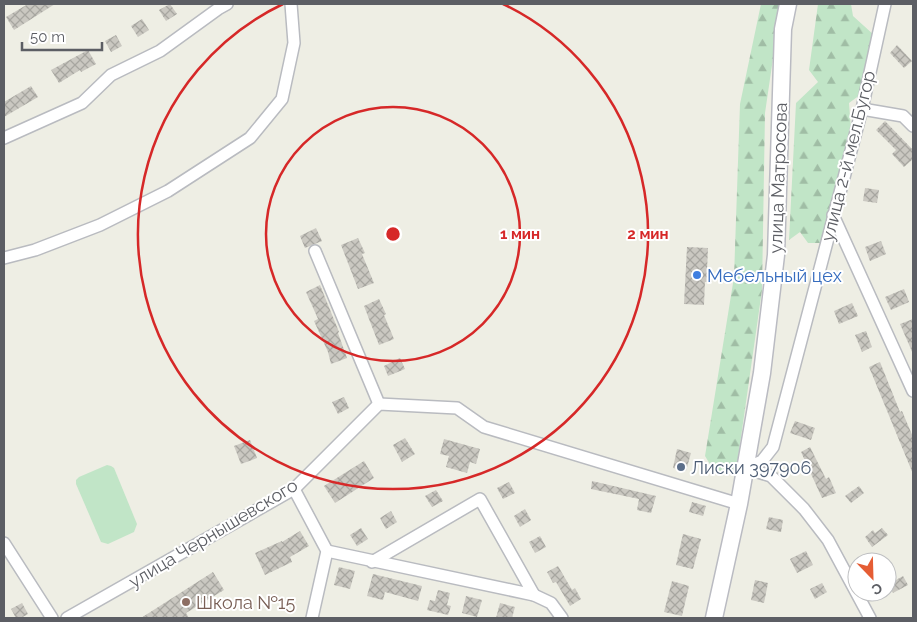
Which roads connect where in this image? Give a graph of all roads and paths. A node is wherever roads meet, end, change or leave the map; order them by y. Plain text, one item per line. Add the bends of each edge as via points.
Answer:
1 (227, 4) edge
2 (291, 4) edge
3 (788, 4) edge
4 (885, 4) edge
5 (862, 109) junction
6 (913, 126) edge
7 (4, 138) edge
8 (834, 215) junction
9 (315, 251) dead end
10 (4, 258) edge
11 (913, 391) edge
12 (379, 404) junction
13 (745, 468) junction
14 (294, 489) junction
15 (739, 504) junction
16 (4, 543) edge
17 (327, 551) junction
18 (372, 562) junction
19 (534, 595) junction
20 (52, 618) edge
21 (66, 618) edge
22 (312, 618) edge
23 (562, 618) edge
24 (714, 618) edge
25 (870, 618) edge

1 - 7 street via 160,51 111,75 82,103
2 - 10 street via 294,42 282,99 250,138 168,191 100,225 35,250
3 - 13 main road, улица Матросова via 783,29 776,255 762,373
4 - 5 street, улица 2-й мел.Бугор
5 - 6 street via 903,116
5 - 8 street, улица 2-й мел.Бугор
8 - 11 street
8 - 13 street, улица 2-й мел.Бугор via 773,447 762,461
9 - 12 street
12 - 14 street, улица Чернышевского
12 - 15 street via 457,408 484,427
13 - 15 main road, улица Матросова
13 - 25 street via 771,476 804,509 828,540
14 - 17 street
14 - 21 street, улица Чернышевского
15 - 24 main road, улица Матросова
16 - 20 street
17 - 18 street
17 - 22 street
18 - 19 street
18 - 19 street via 480,499
19 - 23 street via 551,603

